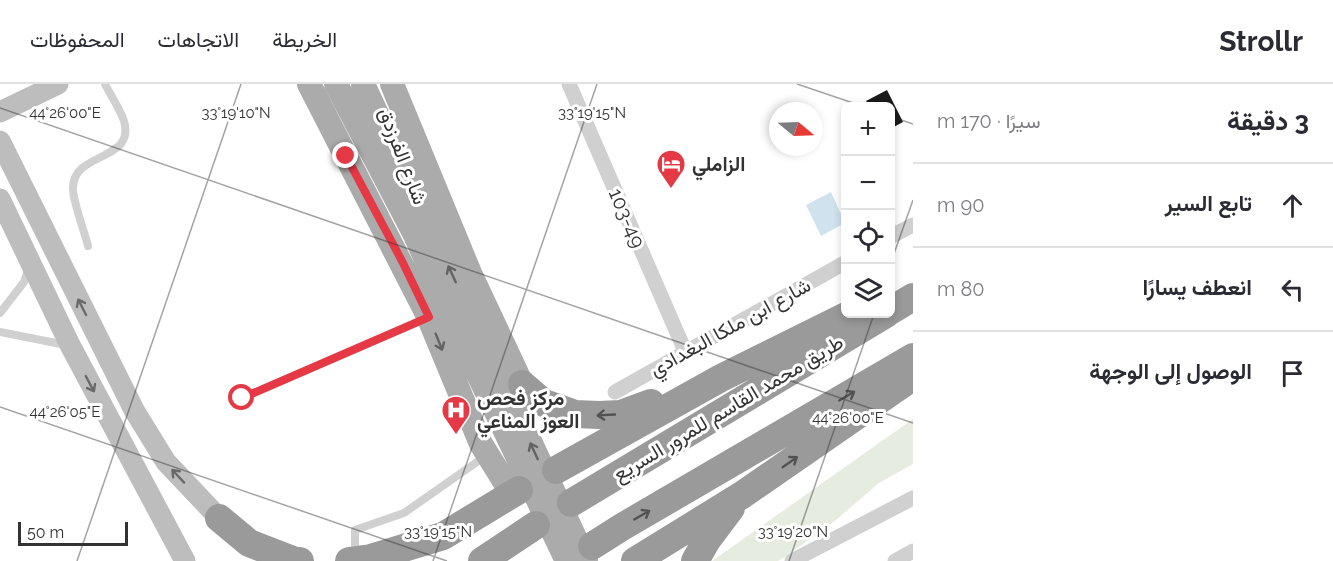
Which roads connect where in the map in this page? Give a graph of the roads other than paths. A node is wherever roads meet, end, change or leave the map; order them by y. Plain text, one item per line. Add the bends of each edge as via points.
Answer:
1 (58, 84) edge
2 (105, 84) edge
3 (309, 84) edge
4 (336, 84) edge
5 (363, 84) edge
6 (375, 84) edge
7 (392, 84) edge
8 (569, 84) edge
9 (0, 112) edge
10 (0, 141) edge
11 (0, 200) edge
12 (913, 225) edge
13 (423, 231) junction
14 (895, 235) edge
15 (88, 246) dead end
16 (842, 264) edge
17 (30, 265) junction
18 (913, 282) edge
19 (895, 291) edge
20 (913, 297) edge
21 (895, 308) edge
22 (0, 313) edge
23 (429, 317) junction
24 (842, 318) edge
25 (878, 318) edge
26 (0, 332) edge
27 (70, 345) junction
28 (685, 351) junction
29 (913, 357) edge
30 (913, 377) edge
31 (721, 378) junction
32 (522, 384) junction
33 (615, 392) dead end
34 (242, 398) dead end
35 (531, 417) dead end
36 (491, 452) junction
37 (555, 470) dead end
38 (515, 492) joint
39 (742, 495) junction
40 (913, 498) edge
41 (571, 503) dead end
42 (219, 518) joint
43 (536, 525) dead end
44 (913, 551) edge
45 (589, 554) edge
46 (185, 561) edge
47 (300, 561) edge
48 (352, 561) edge
49 (482, 561) edge
50 (567, 561) edge
51 (635, 561) edge
52 (695, 561) edge
53 (792, 561) edge
54 (895, 561) edge

1 - 9 street
2 - 15 lane via 125,132 112,153 83,165 76,175 72,188
3 - 23 main road
4 - 13 main road, شارع الفرزدق
5 - 13 main road
6 - 13 main road, شارع الفرزدق
7 - 32 main road via 470,273
8 - 28 street, 103-49
42 -> 10 street via 166,462 134,410
11 - 17 street
12 - 14 street
45 -> 13 main road
13 - 50 main road via 468,353
16 - 28 street, شارع ابن ملكا البغدادي
17 - 22 lane via 24,282
17 - 27 street
18 - 19 highway
20 - 21 highway
23 - 34 lane
23 -> 36 main road
24 - 31 highway
25 - 41 highway, طريق محمد القاسم للمرور السريع
26 - 27 lane
27 -> 46 street
28 - 33 street, شارع ابن ملكا البغدادي
45 -> 29 highway via 622,527
39 -> 30 highway
31 -> 32 highway via 621,414 599,415 575,414 544,404
31 - 37 highway
32 - 35 main road
36 - 38 main road
36 - 48 lane via 404,513 354,530
38 - 48 highway via 443,536
39 - 51 highway
39 - 52 highway
40 - 53 street
42 - 47 highway via 249,543
43 - 49 highway
44 - 54 street

